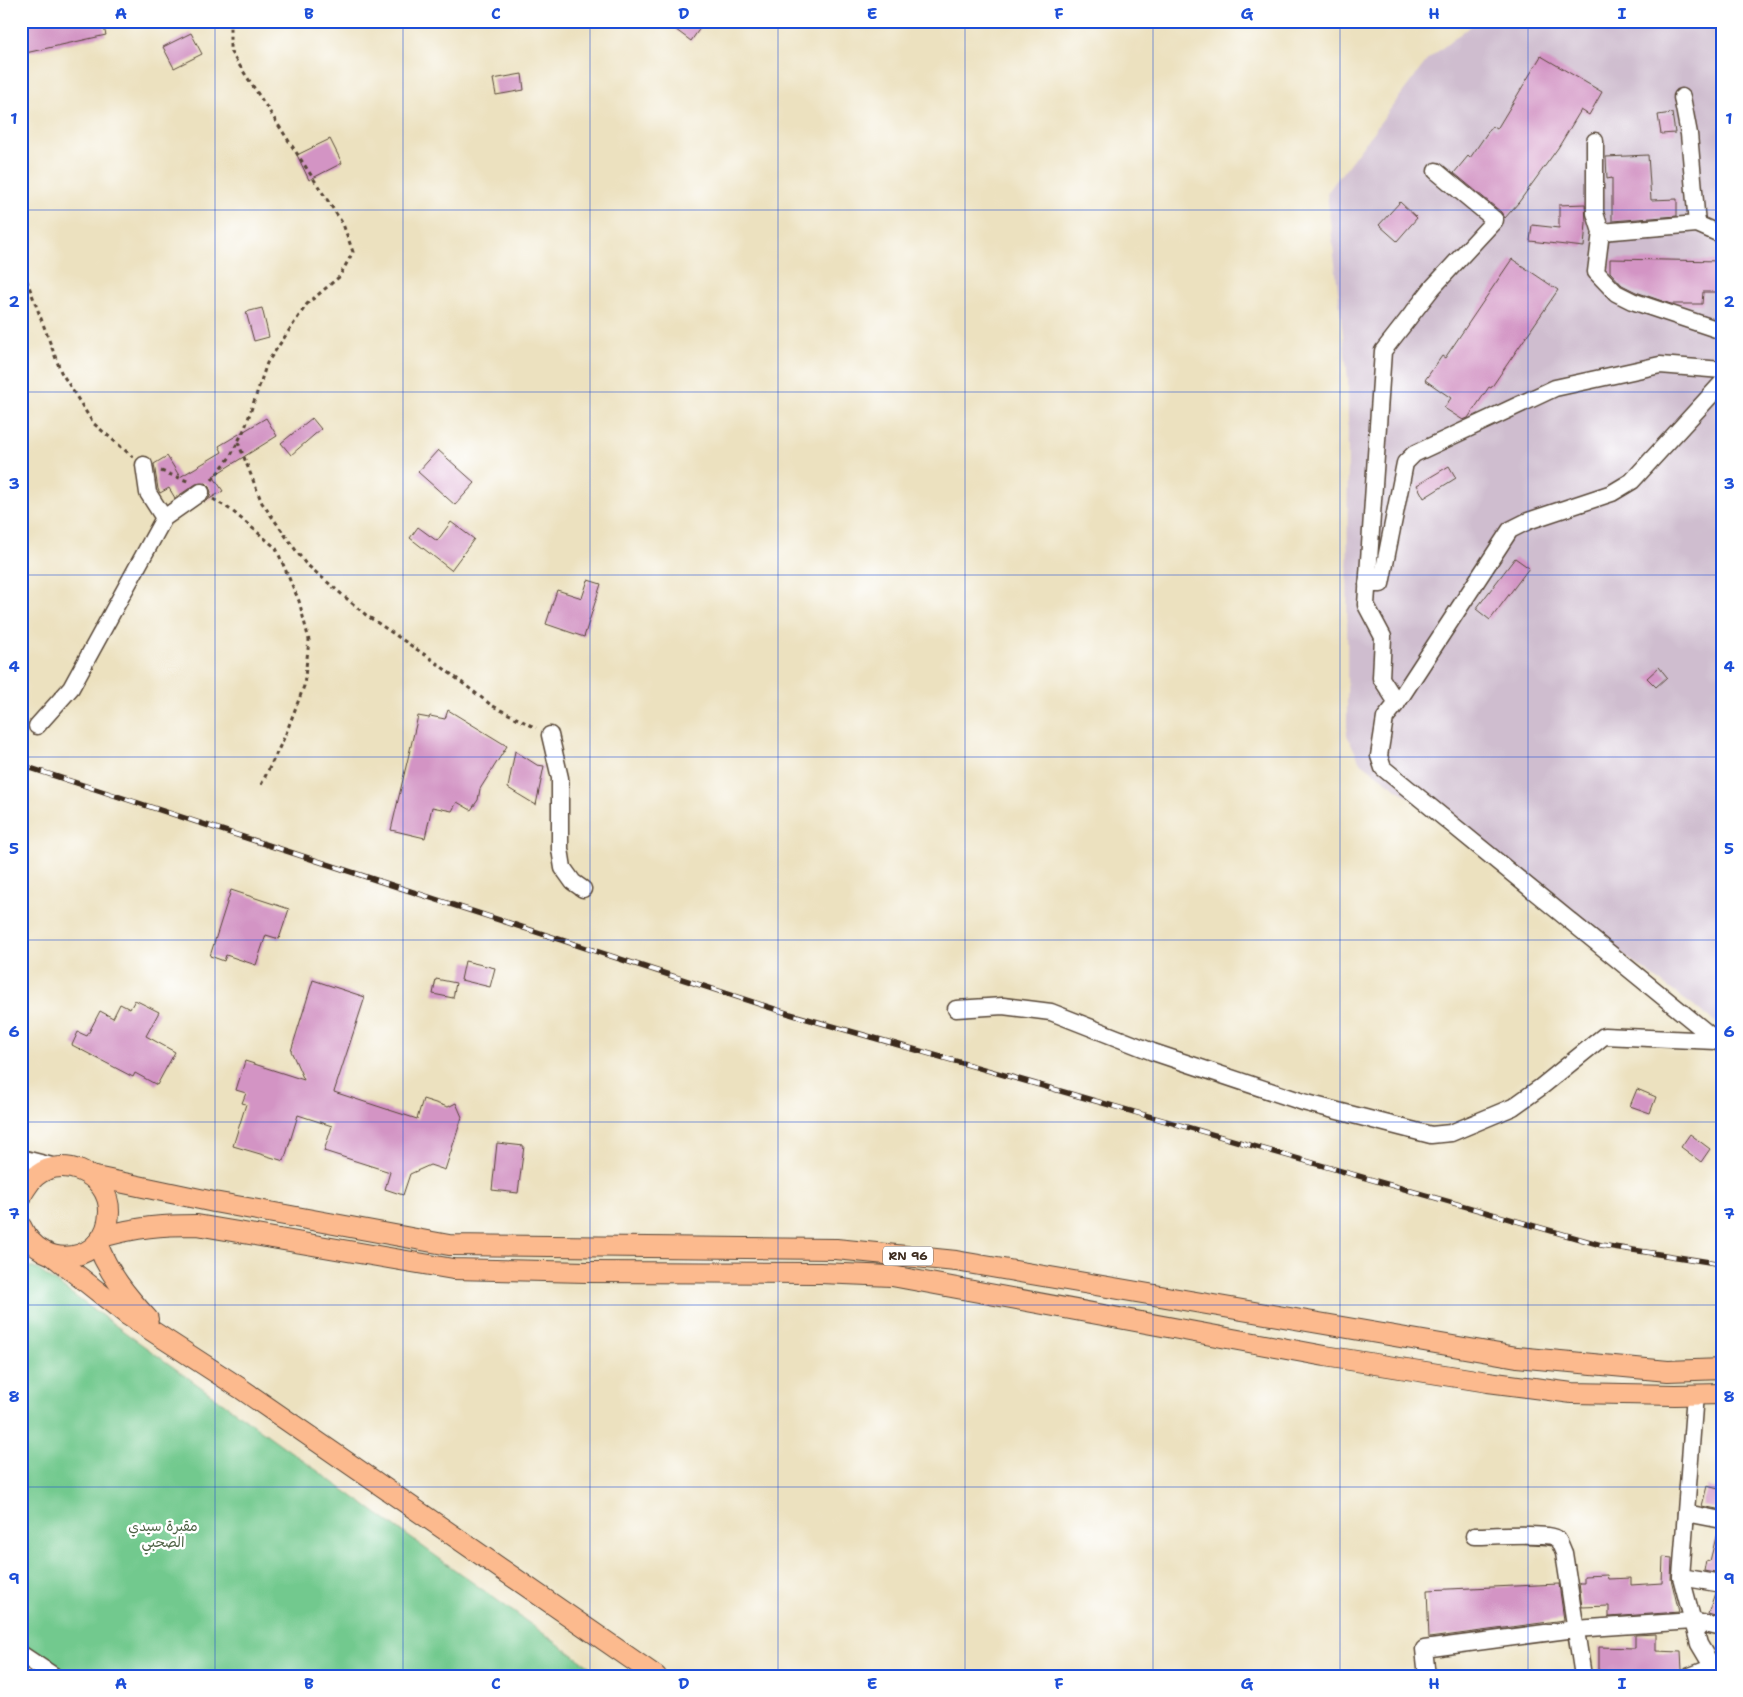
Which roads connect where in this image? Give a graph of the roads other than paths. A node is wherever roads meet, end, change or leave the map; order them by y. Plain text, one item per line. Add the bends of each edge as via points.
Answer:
1 (1682, 97) dead end
2 (1595, 141) dead end
3 (1436, 171) dead end
4 (1697, 224) junction
5 (1601, 232) junction
6 (1722, 235) edge
7 (1722, 331) edge
8 (1722, 370) edge
9 (1722, 383) edge
10 (144, 465) dead end
11 (205, 487) road end
12 (164, 518) junction
13 (1367, 584) junction
14 (1397, 703) junction
15 (37, 726) dead end
16 (550, 735) road end
17 (583, 889) dead end
18 (956, 1009) dead end
19 (1719, 1043) edge
20 (21, 1158) edge
21 (56, 1168) junction
22 (91, 1176) junction
23 (24, 1187) edge
24 (21, 1226) edge
25 (99, 1240) junction
26 (37, 1249) edge
27 (166, 1340) junction
28 (1722, 1369) edge
29 (1695, 1394) junction
30 (1722, 1394) edge
31 (1686, 1513) junction
32 (1722, 1520) edge
33 (1474, 1536) dead end
34 (1680, 1577) junction
35 (1722, 1584) edge
36 (1693, 1621) junction
37 (1722, 1628) edge
38 (1575, 1629) junction
39 (21, 1654) edge
40 (1715, 1671) edge
41 (54, 1676) edge
42 (656, 1676) edge
43 (1427, 1676) edge
44 (1583, 1676) edge
45 (1690, 1676) edge

1 - 4 street via 1689,134
2 - 5 street via 1596,213
3 - 13 street via 1495,220 1433,287 1383,351
4 - 5 street
4 - 6 street
5 - 7 street via 1596,272 1616,292 1632,301
8 - 13 street via 1660,366 1555,388 1414,454 1405,463 1381,584
9 - 14 street via 1632,481 1612,493 1510,530
10 - 12 street via 148,494
11 - 12 street
12 - 15 street via 71,688
13 - 14 street via 1366,604 1383,637 1382,678
14 - 19 street via 1385,718 1379,756 1384,768
16 - 17 street via 560,778 563,868
18 - 19 street via 1003,1006 1051,1012 1153,1052 1303,1102 1431,1134 1451,1133 1513,1107 1604,1036
20 - 21 street
21 - 22 main road via 74,1168
21 - 23 main road via 43,1172
22 - 25 main road via 101,1186 109,1211 108,1225
22 - 28 main road, RN 96 via 449,1246 854,1250 956,1260 1517,1357 1668,1371
24 - 26 main road
25 - 26 main road via 77,1256 65,1257
25 - 27 main road via 105,1262 122,1290
25 - 29 main road, RN 96 via 133,1228 197,1225 454,1269 892,1276 1325,1356 1488,1382 1572,1393
26 - 27 main road
27 - 42 main road via 249,1393
29 - 30 main road, RN 96
29 - 31 street
31 - 32 street
31 - 34 street
33 - 38 street via 1539,1535 1558,1539 1564,1553
34 - 35 street
34 - 36 street
36 - 37 street
36 - 38 street
36 - 40 street via 1699,1644
38 - 43 street via 1424,1649
38 - 44 street
39 - 41 street
40 - 45 street

